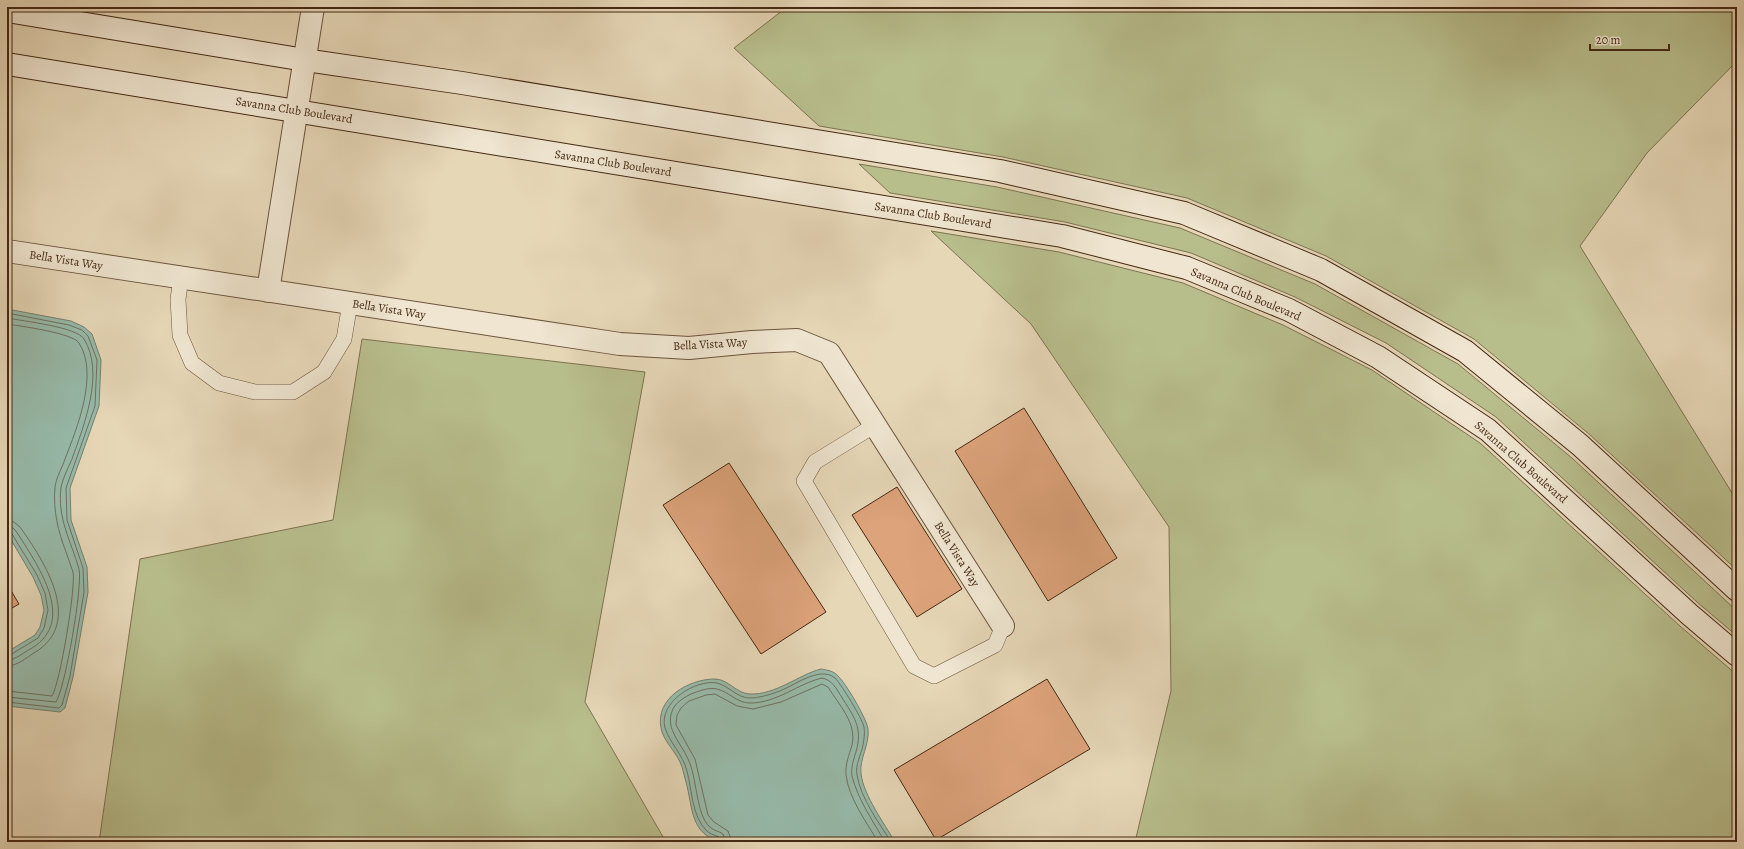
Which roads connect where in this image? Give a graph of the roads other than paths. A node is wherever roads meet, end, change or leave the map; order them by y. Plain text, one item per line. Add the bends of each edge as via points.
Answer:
1 (313, 7) edge
2 (7, 12) edge
3 (305, 60) junction
4 (7, 64) edge
5 (297, 111) junction
6 (7, 251) edge
7 (181, 278) junction
8 (268, 291) junction
9 (350, 303) junction
10 (875, 425) junction
11 (1737, 590) edge
12 (1003, 626) joint
13 (1737, 655) edge

1 - 3 street
2 - 3 street
3 - 5 street
3 - 11 street via 462,83 1000,171 1184,213 1321,270 1466,351 1580,445
4 - 5 street, Savanna Club Boulevard
5 - 8 street
5 - 13 street, Savanna Club Boulevard via 1062,236 1187,268 1289,310 1378,357 1488,430
6 - 7 street, Bella Vista Way
7 - 8 street, Bella Vista Way
7 - 9 lane via 178,299 180,335 192,363 219,383 255,392 293,392 324,372 344,339
8 - 9 street, Bella Vista Way
9 - 10 street, Bella Vista Way via 620,344 689,348 797,340 829,353
10 - 12 street, Bella Vista Way
10 - 12 lane via 815,462 804,481 914,666 934,676 994,645

